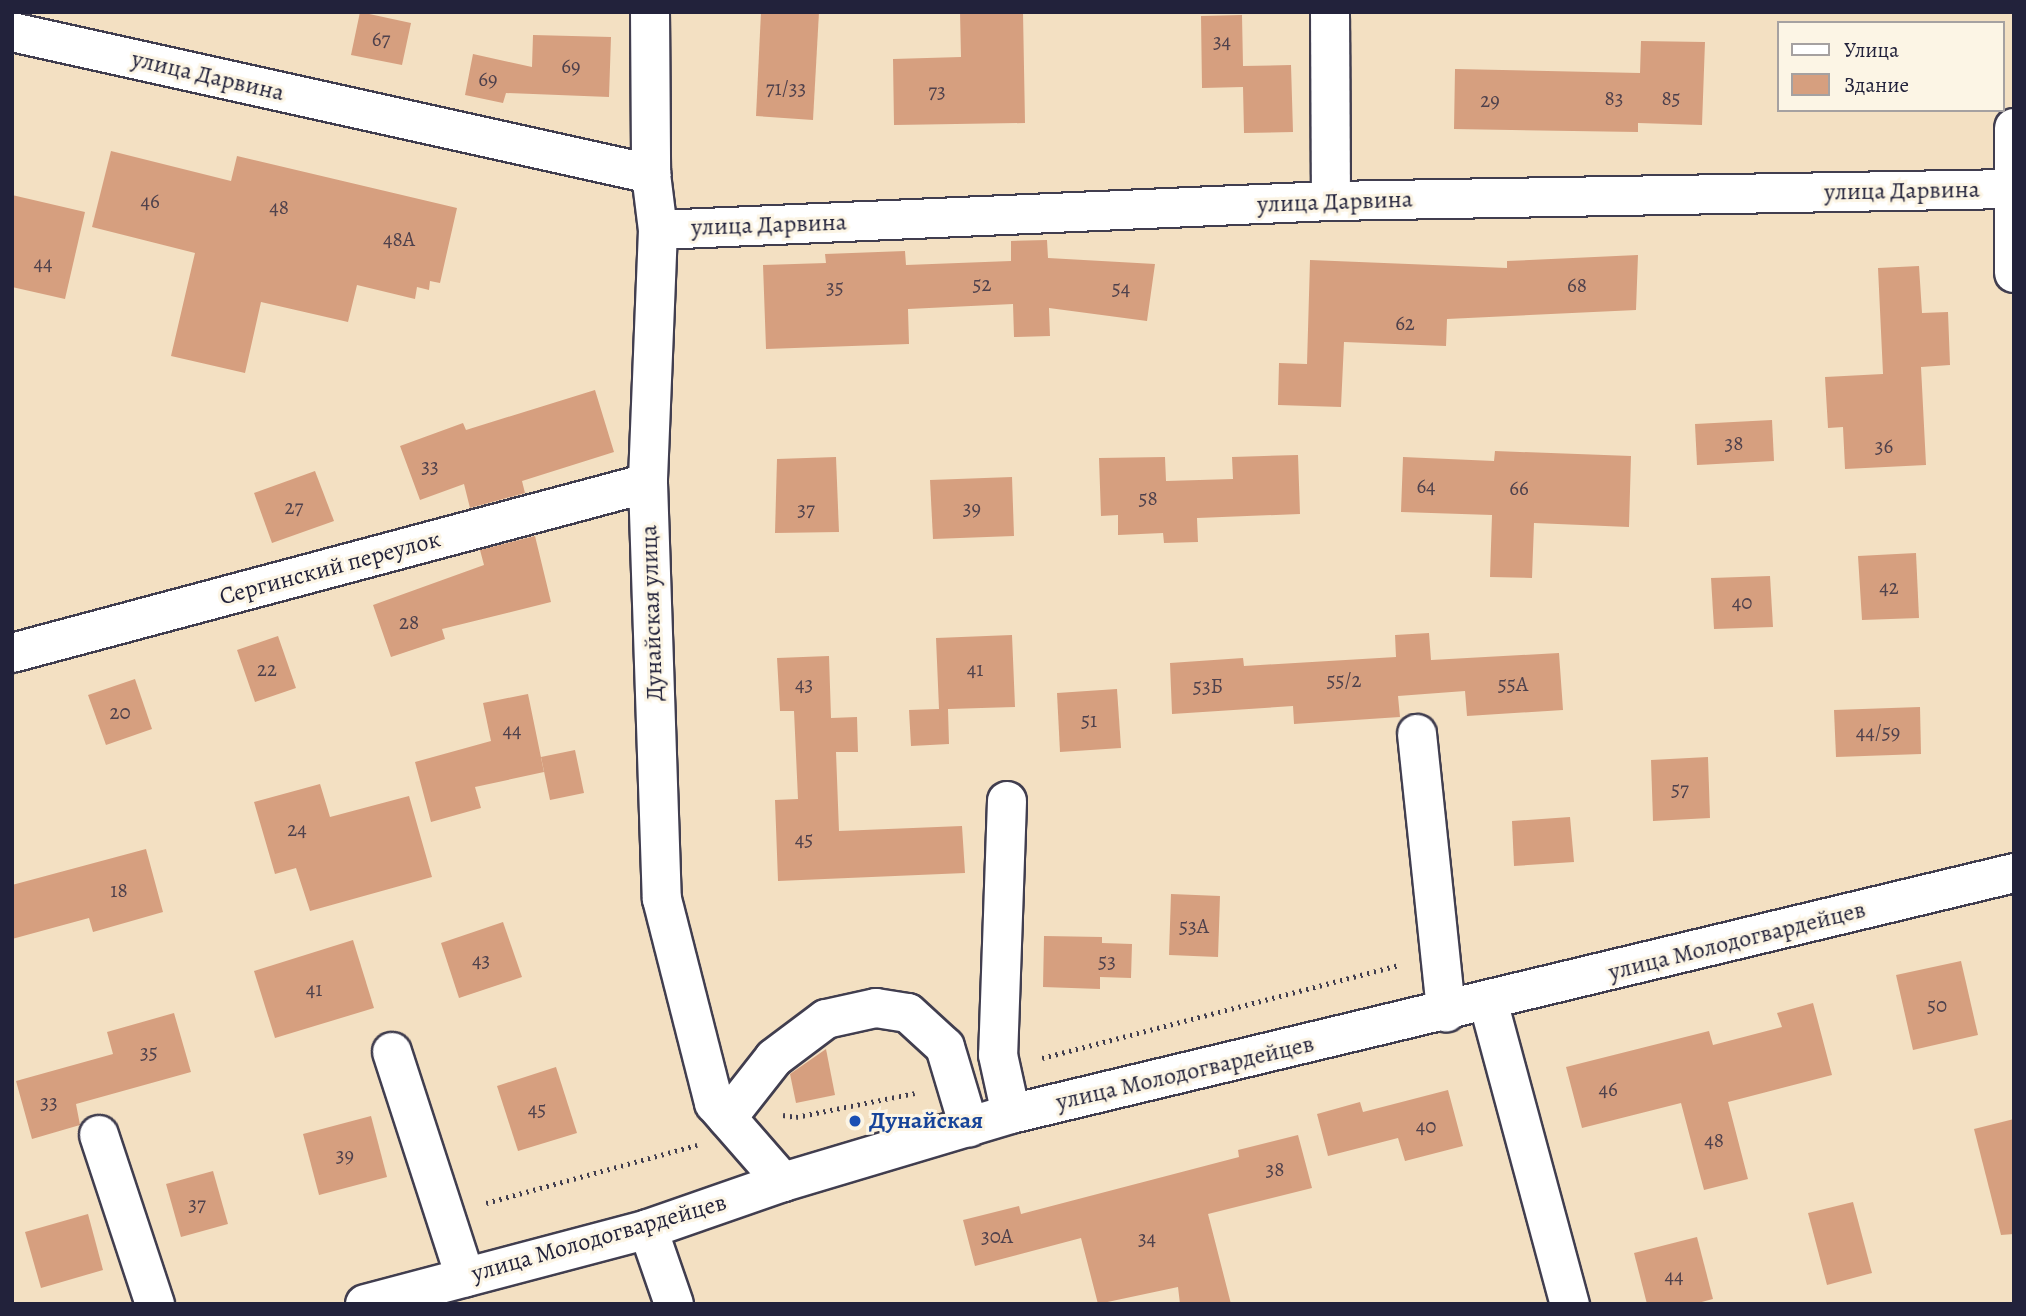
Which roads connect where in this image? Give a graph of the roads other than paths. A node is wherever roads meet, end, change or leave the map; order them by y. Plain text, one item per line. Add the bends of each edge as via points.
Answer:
1 (650, 12) edge
2 (1330, 12) edge
3 (12, 32) edge
4 (2014, 128) edge
5 (651, 174) junction
6 (2013, 189) edge
7 (1331, 201) junction
8 (658, 230) junction
9 (2014, 273) edge
10 (648, 482) junction
11 (12, 653) edge
12 (1417, 734) dead end
13 (1007, 801) dead end
14 (2014, 873) edge
15 (1488, 1001) junction
16 (1446, 1012) junction
17 (392, 1052) dead end
18 (1011, 1114) junction
19 (727, 1118) junction
20 (969, 1127) junction
21 (99, 1135) dead end
22 (783, 1182) junction
23 (648, 1229) junction
24 (465, 1277) junction
25 (155, 1304) edge
26 (365, 1304) edge
27 (674, 1304) edge
28 (1570, 1304) edge

1 - 5 street, Дунайская улица
2 - 7 street
3 - 5 street, улица Дарвина
4 - 6 street
5 - 8 street, Дунайская улица
6 - 7 street, улица Дарвина
6 - 9 street
7 - 8 street, улица Дарвина
8 - 10 street, Дунайская улица
10 - 11 street, Сергинский переулок
10 - 19 street, Дунайская улица via 662,899 714,1103
12 - 16 street
13 - 18 street via 998,1055
14 - 15 street, улица Молодогвардейцев
15 - 16 street, улица Молодогвардейцев
15 - 28 street
16 - 18 street, улица Молодогвардейцев
17 - 24 street
18 - 20 street, улица Молодогвардейцев
19 - 20 street via 774,1058 826,1019 876,1008 908,1013 945,1047
19 - 22 street, Дунайская улица
20 - 22 street, улица Молодогвардейцев
21 - 25 street
22 - 23 street, улица Молодогвардейцев
23 - 24 street, улица Молодогвардейцев
23 - 27 street
24 - 26 street, улица Молодогвардейцев

